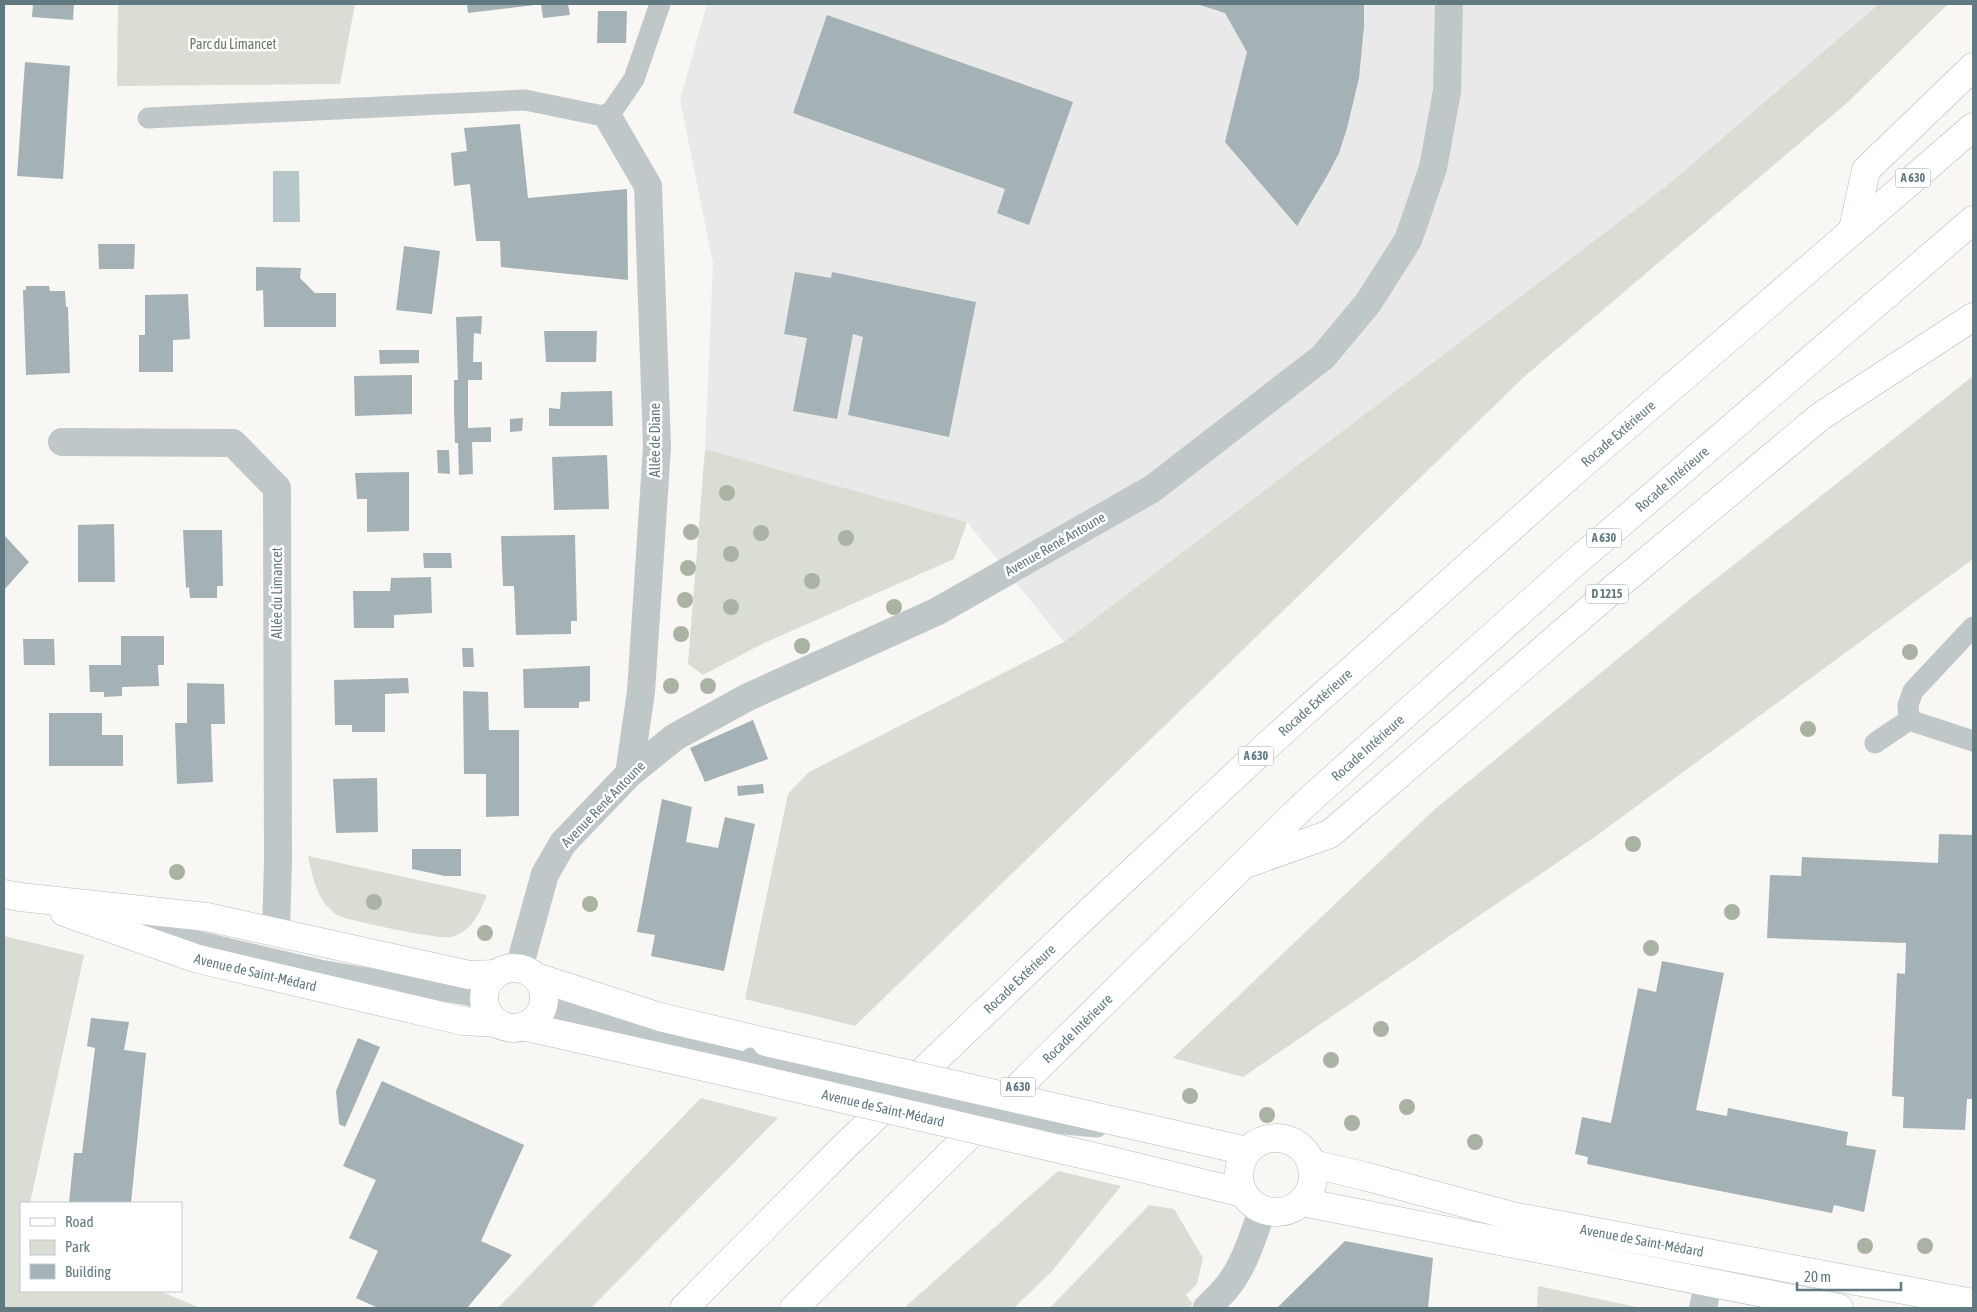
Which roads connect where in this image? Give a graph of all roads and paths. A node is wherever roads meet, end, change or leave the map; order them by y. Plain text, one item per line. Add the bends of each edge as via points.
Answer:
1 (660, 4) edge
2 (1449, 4) edge
3 (1973, 67) edge
4 (608, 117) junction
5 (148, 118) dead end
6 (1973, 127) edge
7 (1973, 220) edge
8 (1853, 229) junction
9 (1973, 317) edge
10 (62, 442) dead end
11 (1973, 627) edge
12 (1909, 720) junction
13 (1973, 740) edge
14 (1875, 743) dead end
15 (629, 774) junction
16 (1242, 865) junction
17 (12, 895) edge
18 (276, 932) junction
19 (509, 979) junction
20 (543, 1004) junction
21 (511, 1025) junction
22 (751, 1058) junction
23 (1247, 1151) junction
24 (1313, 1164) junction
25 (1253, 1201) junction
26 (1302, 1202) junction
27 (1713, 1254) junction
28 (1706, 1296) edge
29 (1973, 1303) edge
30 (684, 1308) edge
31 (794, 1308) edge
32 (1207, 1308) edge
33 (1839, 1308) edge

1 - 4 lane via 634,79
2 - 15 street, Avenue René Antoune via 1447,92 1433,168 1408,240 1368,303 1323,357 1152,489 936,612 740,701 674,737
3 - 8 main road via 1866,170
4 - 5 lane via 526,100
4 - 15 street, Allée de Diane via 648,186 657,447 641,692
6 - 8 main road, Rocade Extérieure / A 630
7 - 16 main road, Rocade Intérieure / A 630 via 1563,574
8 - 30 main road, Rocade Extérieure / A 630 via 1273,740 845,1146
9 - 16 main road, D 1215 via 1821,416 1612,590 1330,834
10 - 18 street, Allée du Limancet via 233,444 277,488
11 - 12 lane via 1913,691 1908,705
12 - 13 lane
12 - 14 lane
15 - 19 street, Avenue René Antoune via 563,842 546,874
16 - 31 main road, Rocade Intérieure / A 630
17 - 18 main road, Avenue de Saint-Médard via 207,917
17 - 19 lane, Avenue de Saint-Médard via 201,944 311,968
17 - 21 main road, Avenue de Saint-Médard via 198,959 463,1021
18 - 19 main road, Avenue de Saint-Médard via 469,975
19 - 20 main road via 541,985
19 - 21 main road via 488,1012
19 - 22 main road, Avenue de Saint-Médard via 660,1016
20 - 21 main road via 532,1022
20 - 22 lane, Avenue de Saint-Médard via 596,1022
21 - 22 main road, Avenue de Saint-Médard
22 - 23 main road, Avenue de Saint-Médard, bridge via 1150,1130
22 - 25 main road, Avenue de Saint-Médard, bridge
23 - 24 main road via 1266,1138 1290,1139 1300,1145
23 - 25 main road via 1241,1161 1239,1182
24 - 26 main road via 1313,1185
24 - 27 main road, Avenue de Saint-Médard via 1512,1216
25 - 26 main road via 1273,1212 1283,1212
25 - 32 street via 1242,1262 1223,1292
26 - 28 main road, Avenue de Saint-Médard
27 - 28 main road
27 - 29 main road, Avenue de Saint-Médard
28 - 33 main road, Avenue de Saint-Médard

